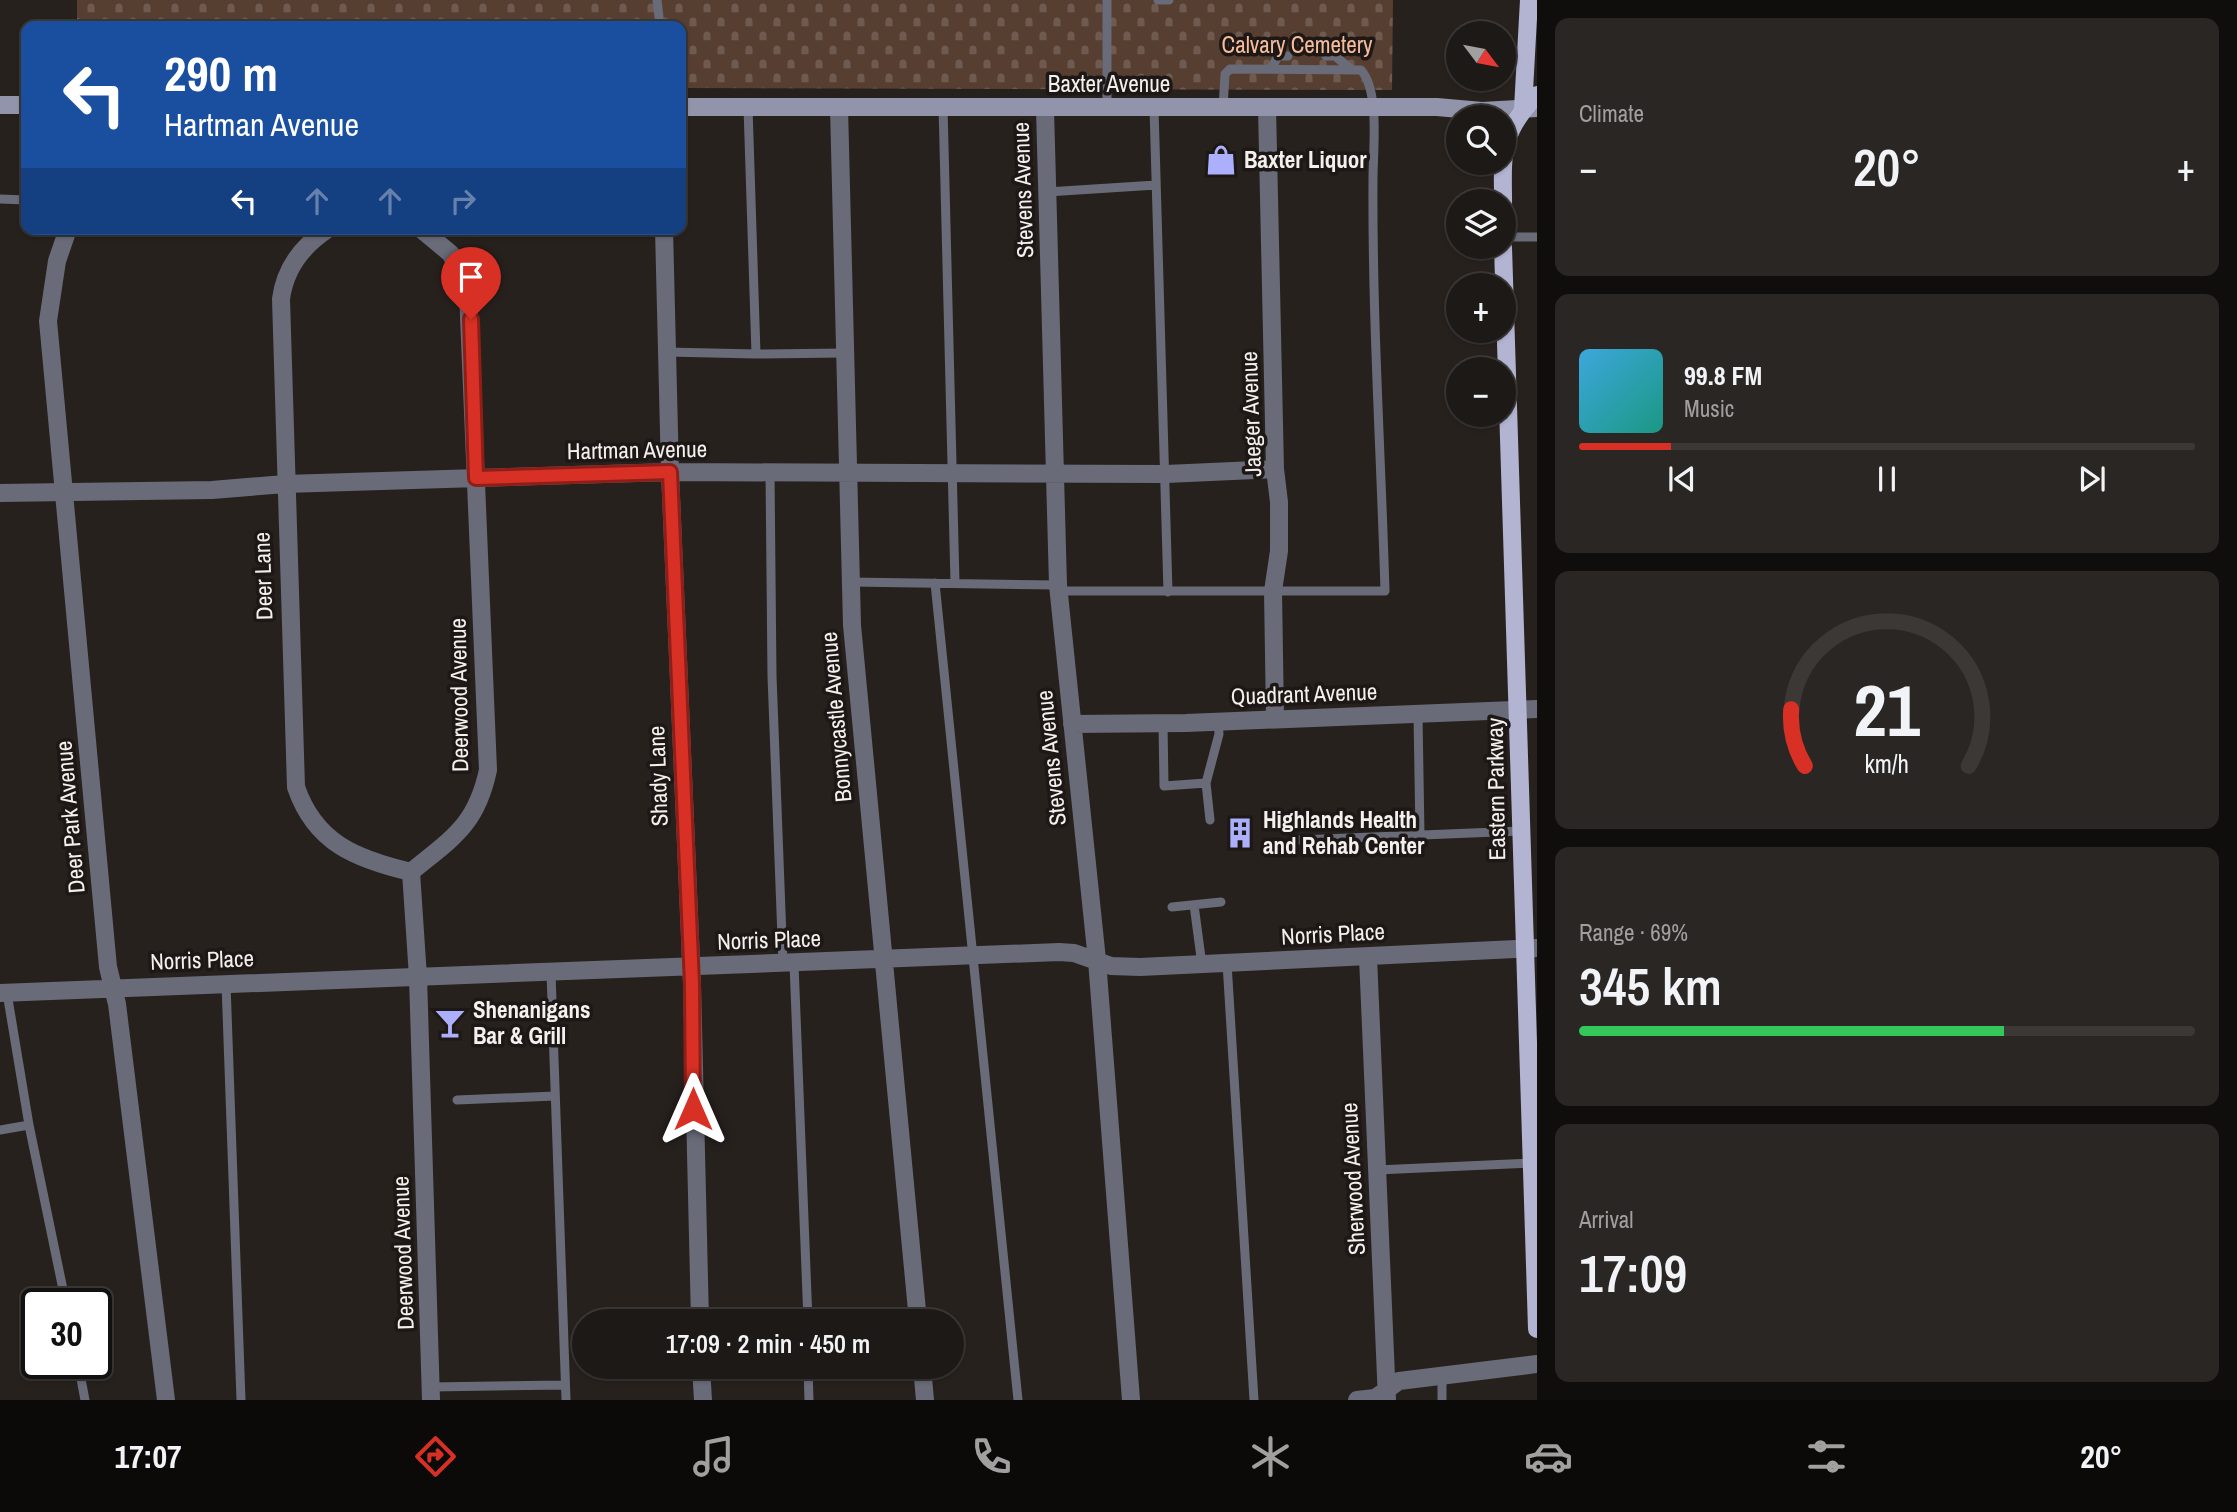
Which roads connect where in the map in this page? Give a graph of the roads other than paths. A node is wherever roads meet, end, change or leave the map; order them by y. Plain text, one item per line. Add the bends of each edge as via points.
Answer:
1 (657, 0) edge
2 (1107, 0) edge
3 (1158, 0) edge
4 (1169, 0) edge
5 (1529, 0) edge
6 (659, 21) edge
7 (1288, 56) dead end
8 (1326, 56) dead end
9 (1271, 69) junction
10 (1352, 70) junction
11 (1537, 95) edge
12 (0, 105) edge
13 (21, 105) edge
14 (943, 106) junction
15 (686, 107) edge
16 (748, 107) junction
17 (839, 107) junction
18 (1267, 107) junction
19 (1373, 107) junction
20 (1107, 108) junction
21 (1154, 108) junction
22 (1223, 108) junction
23 (1045, 109) junction
24 (1530, 109) edge
25 (1156, 185) junction
26 (1504, 189) edge
27 (1047, 191) junction
28 (0, 199) edge
29 (21, 200) edge
30 (66, 235) edge
31 (321, 235) edge
32 (428, 235) edge
33 (664, 235) edge
34 (1516, 237) edge
35 (1537, 237) edge
36 (1503, 259) edge
37 (667, 352) junction
38 (844, 353) junction
39 (756, 354) junction
40 (1275, 469) junction
41 (670, 472) junction
42 (770, 472) junction
43 (847, 473) junction
44 (953, 473) junction
45 (1056, 473) junction
46 (1166, 474) junction
47 (476, 478) junction
48 (285, 484) junction
49 (65, 492) junction
50 (0, 493) edge
51 (850, 582) junction
52 (935, 583) junction
53 (955, 583) junction
54 (1059, 588) junction
55 (1273, 591) junction
56 (1168, 592) junction
57 (1537, 709) edge
58 (1518, 710) junction
59 (1418, 715) junction
60 (1275, 718) junction
61 (1218, 721) junction
62 (1163, 723) junction
63 (1072, 724) junction
64 (1206, 783) junction
65 (1210, 820) dead end
66 (1521, 831) junction
67 (1420, 835) junction
68 (1299, 840) dead end
69 (411, 872) junction
70 (1221, 902) dead end
71 (1194, 905) junction
72 (1172, 907) dead end
73 (1531, 949) edge
74 (972, 956) junction
75 (1368, 957) junction
76 (1097, 960) junction
77 (884, 961) junction
78 (1227, 963) junction
79 (789, 965) junction
80 (1202, 965) junction
81 (691, 968) junction
82 (551, 973) junction
83 (418, 977) junction
84 (226, 984) junction
85 (114, 989) junction
86 (4, 993) edge
87 (555, 1096) junction
88 (457, 1100) dead end
89 (29, 1125) junction
90 (0, 1130) edge
91 (1531, 1163) junction
92 (1377, 1170) junction
93 (62, 1288) edge
94 (1536, 1294) edge
95 (700, 1309) edge
96 (807, 1309) edge
97 (917, 1309) edge
98 (1537, 1329) edge
99 (1537, 1364) edge
100 (1441, 1375) junction
101 (81, 1379) edge
102 (702, 1379) edge
103 (808, 1379) edge
104 (923, 1379) edge
105 (565, 1385) junction
106 (431, 1394) edge
107 (1387, 1394) edge
108 (85, 1400) edge
109 (166, 1400) edge
110 (241, 1400) edge
111 (566, 1400) edge
112 (703, 1400) edge
113 (809, 1400) edge
114 (925, 1400) edge
115 (1018, 1400) edge
116 (1131, 1400) edge
117 (1254, 1400) edge
118 (1357, 1400) edge
119 (1442, 1400) edge

1 - 6 lane
2 - 20 lane
3 - 4 lane
5 - 24 main road
7 - 9 lane via 1278,56
8 - 10 lane via 1335,56
9 - 10 lane
9 - 22 lane via 1230,69 1225,74
10 - 19 lane via 1361,70 1368,78
11 - 24 main road
12 - 13 main road
14 - 17 main road, Baxter Avenue
14 - 23 main road, Baxter Avenue
14 - 44 lane
15 - 16 main road, Baxter Avenue
16 - 17 main road, Baxter Avenue
16 - 39 lane
17 - 38 street, Bonnycastle Avenue
18 - 19 main road, Baxter Avenue
18 - 22 main road, Baxter Avenue
18 - 40 street, Jaeger Avenue
19 - 24 main road, Baxter Avenue
19 - 55 lane via 1385,591
20 - 21 main road, Baxter Avenue
20 - 23 main road, Baxter Avenue
21 - 22 main road, Baxter Avenue
21 - 25 lane
23 - 27 street, Stevens Avenue
24 - 26 main road via 1507,134
25 - 27 lane
25 - 46 lane
27 - 45 street, Stevens Avenue
28 - 29 lane
30 - 49 street, Deer Park Avenue via 48,321
31 - 48 street, Deer Lane via 300,253 283,285
32 - 47 street, Deerwood Avenue via 451,254 468,292
33 - 37 street, Shady Lane
34 - 35 lane
36 - 58 main road, Eastern Parkway
37 - 39 lane
37 - 41 street, Shady Lane
38 - 39 lane
38 - 43 street, Bonnycastle Avenue
40 - 46 street, Hartman Avenue
40 - 55 street, Jaeger Avenue via 1279,551
41 - 42 street, Hartman Avenue
41 - 47 street, Hartman Avenue
41 - 81 street, Shady Lane
42 - 43 street, Hartman Avenue
42 - 79 lane via 772,676
43 - 44 street, Hartman Avenue
43 - 51 street, Bonnycastle Avenue
44 - 45 street, Hartman Avenue
44 - 53 lane
45 - 46 street, Hartman Avenue
45 - 54 street, Stevens Avenue
46 - 56 lane
47 - 48 street, Hartman Avenue
47 - 69 street, Deerwood Avenue via 488,770 473,815
48 - 49 street, Hartman Avenue
48 - 69 street, Deer Lane via 296,787 311,821 336,844 383,866
49 - 50 street, Hartman Avenue
49 - 85 street, Deer Park Avenue via 108,971
51 - 52 lane
51 - 77 street, Bonnycastle Avenue
52 - 53 lane
52 - 74 lane
53 - 54 lane
54 - 56 lane
54 - 63 street, Stevens Avenue
55 - 56 lane
55 - 60 street, Jaeger Avenue
57 - 58 street, Quadrant Avenue
58 - 59 street, Quadrant Avenue
58 - 66 main road, Eastern Parkway
59 - 60 street, Quadrant Avenue
59 - 67 lane
60 - 61 street, Quadrant Avenue
61 - 62 street, Quadrant Avenue
61 - 64 lane
62 - 63 street, Quadrant Avenue
62 - 64 lane via 1164,786
63 - 76 street, Stevens Avenue
64 - 65 lane
66 - 67 lane
66 - 73 main road, Eastern Parkway
67 - 68 lane
69 - 83 street, Deerwood Avenue
70 - 71 lane
71 - 72 lane
71 - 80 lane
73 - 75 street, Norris Place
73 - 91 main road, Eastern Parkway
74 - 76 street, Norris Place via 1059,952
74 - 77 street, Norris Place
74 - 115 lane
75 - 78 street, Norris Place
75 - 92 street, Sherwood Avenue
76 - 80 street, Norris Place via 1111,966
76 - 116 street, Stevens Avenue
77 - 79 street, Norris Place
77 - 97 street, Bonnycastle Avenue
78 - 80 street, Norris Place
78 - 117 lane
79 - 81 street, Norris Place
79 - 96 lane
81 - 82 street, Norris Place
81 - 95 street, Shady Lane
82 - 83 street, Norris Place
82 - 87 lane
83 - 84 street, Norris Place
83 - 106 street, Deerwood Avenue
84 - 85 street, Norris Place
84 - 110 lane
85 - 86 street, Norris Place
85 - 109 street, Deer Park Avenue
86 - 89 lane
87 - 88 lane
87 - 105 lane
89 - 90 lane
89 - 93 lane
91 - 92 lane
91 - 94 main road, Eastern Parkway
92 - 107 street, Sherwood Avenue
94 - 98 main road, Eastern Parkway
99 - 100 street
100 - 107 street via 1399,1381
100 - 119 lane
101 - 108 lane
102 - 112 street
103 - 113 lane
104 - 114 street
105 - 106 lane
105 - 111 lane
107 - 118 street

